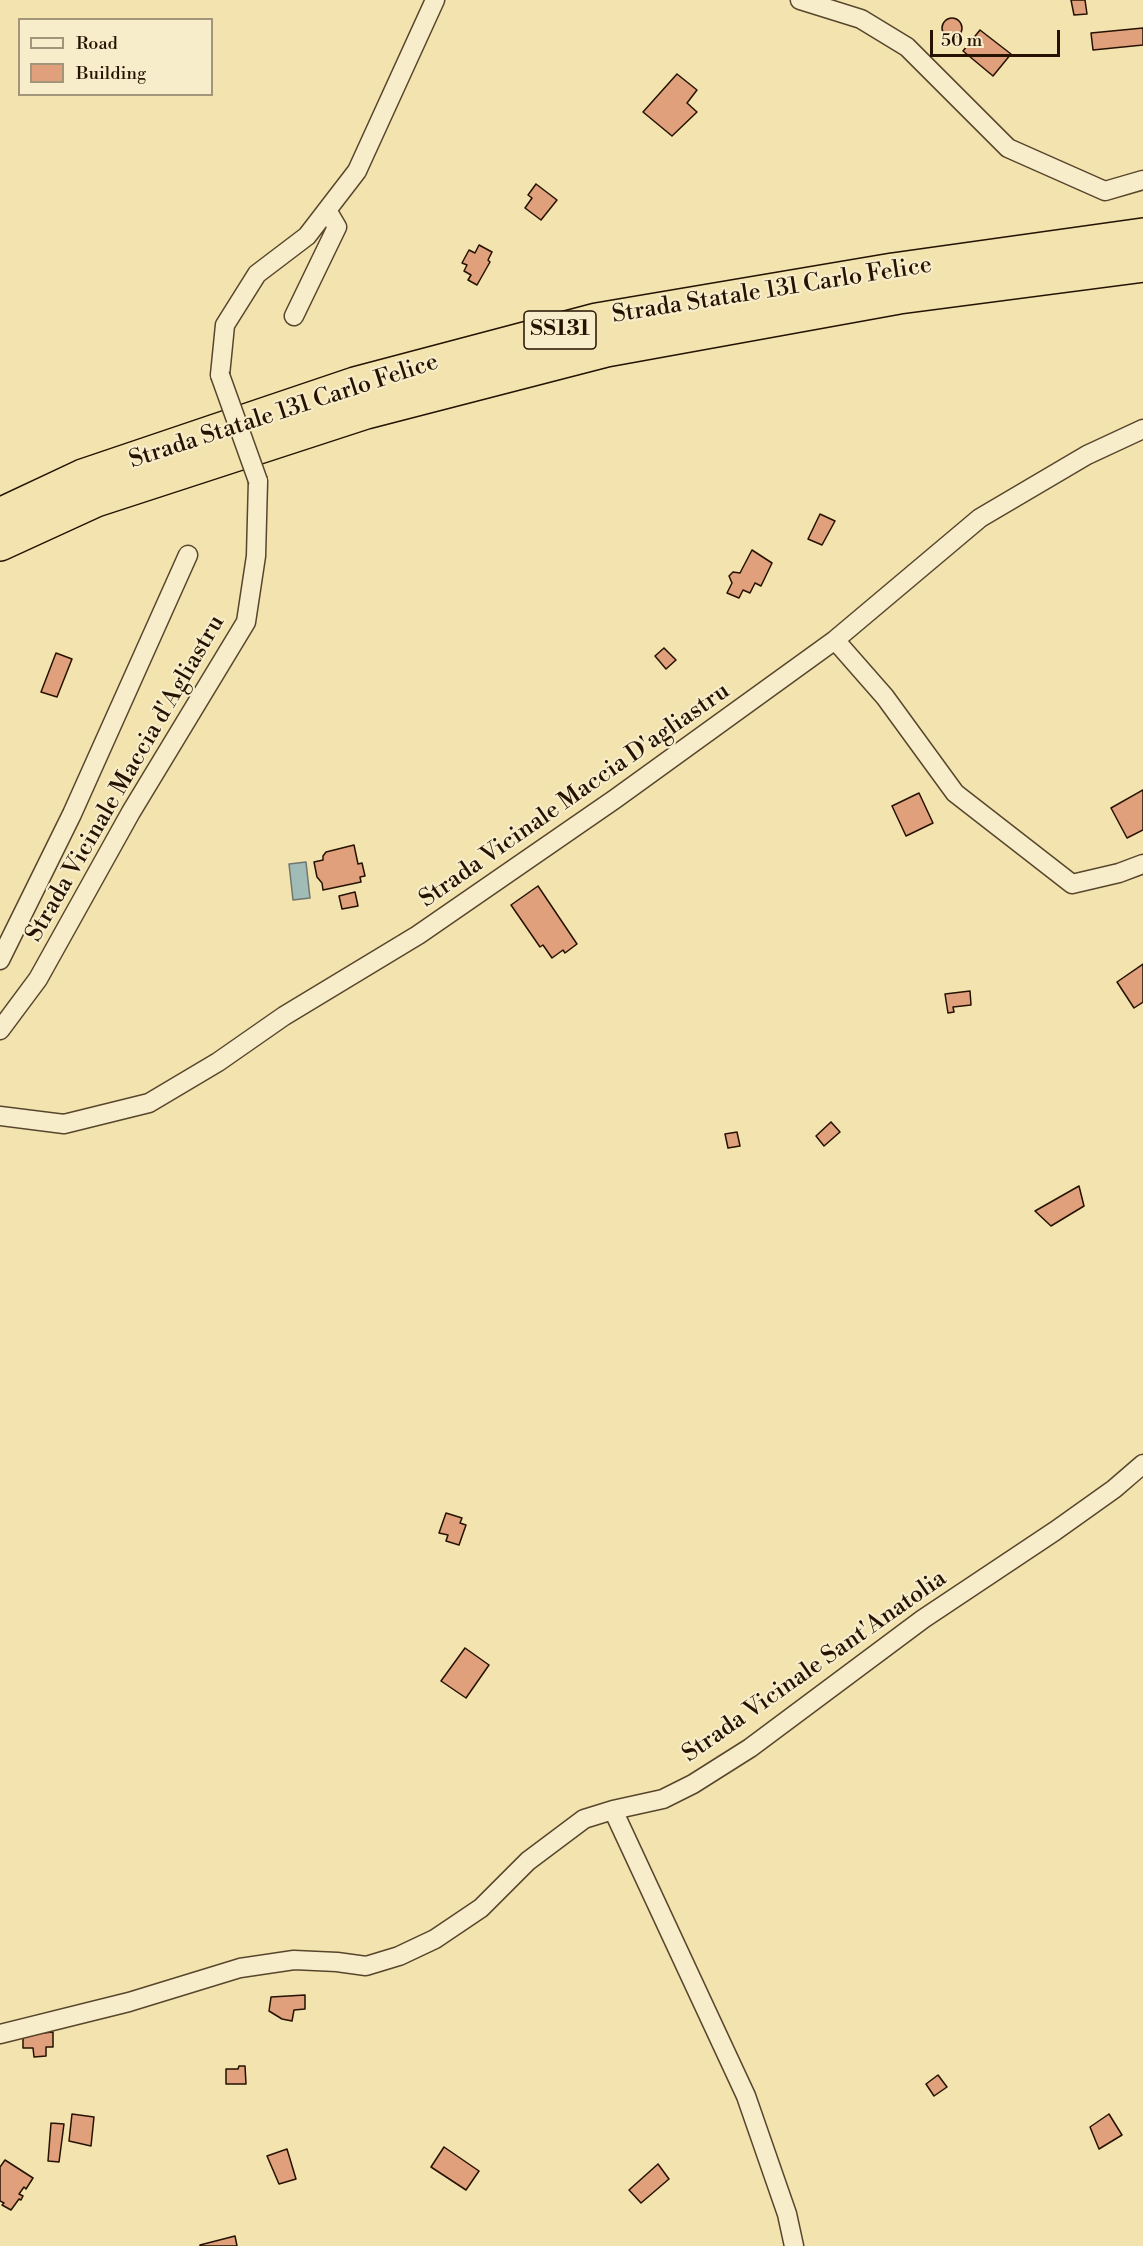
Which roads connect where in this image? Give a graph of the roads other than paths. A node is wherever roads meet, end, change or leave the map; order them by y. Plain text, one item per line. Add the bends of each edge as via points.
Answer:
1 (435, 0) edge
2 (800, 0) edge
3 (1143, 180) edge
4 (327, 210) junction
5 (1143, 235) edge
6 (1143, 265) edge
7 (294, 316) dead end
8 (1143, 429) edge
9 (0, 515) edge
10 (0, 544) edge
11 (188, 555) dead end
12 (835, 640) junction
13 (1143, 864) edge
14 (0, 960) edge
15 (0, 1030) edge
16 (0, 1116) edge
17 (1143, 1464) edge
18 (613, 1810) junction
19 (0, 2034) edge
20 (794, 2246) edge

1 - 4 street, Strada Vicinale Maccia d'Agliastru via 357,171
2 - 3 street via 861,19 907,47 1008,148 1105,191
4 - 7 street via 337,227
4 - 15 street, Strada Vicinale Maccia d'Agliastru, bridge via 307,236 257,274 225,325 220,375 258,481 256,556 246,622 131,812 38,979
5 - 9 highway, Strada Statale 131 Carlo Felice / SS131 via 893,270 597,320 355,384 83,476
6 - 10 highway, Strada Statale 131 Carlo Felice / SS131 via 899,297 606,350 366,412 96,500
8 - 12 street, Strada Vicinale Maccia D'agliastru via 1087,455 980,518
11 - 14 street via 72,814
12 - 13 street via 885,697 955,793 1072,884
12 - 16 street, Strada Vicinale Maccia D'agliastru via 418,935 149,1103 64,1124
17 - 18 street, Strada Vicinale Sant'Anatolia via 1055,1531 922,1619 750,1748 663,1799
18 - 19 street, Strada Vicinale Sant'Anatolia via 568,1829 528,1861 481,1908 435,1939 399,1956 366,1966 294,1960 240,1968 129,2002
18 - 20 street via 746,2096 787,2214

